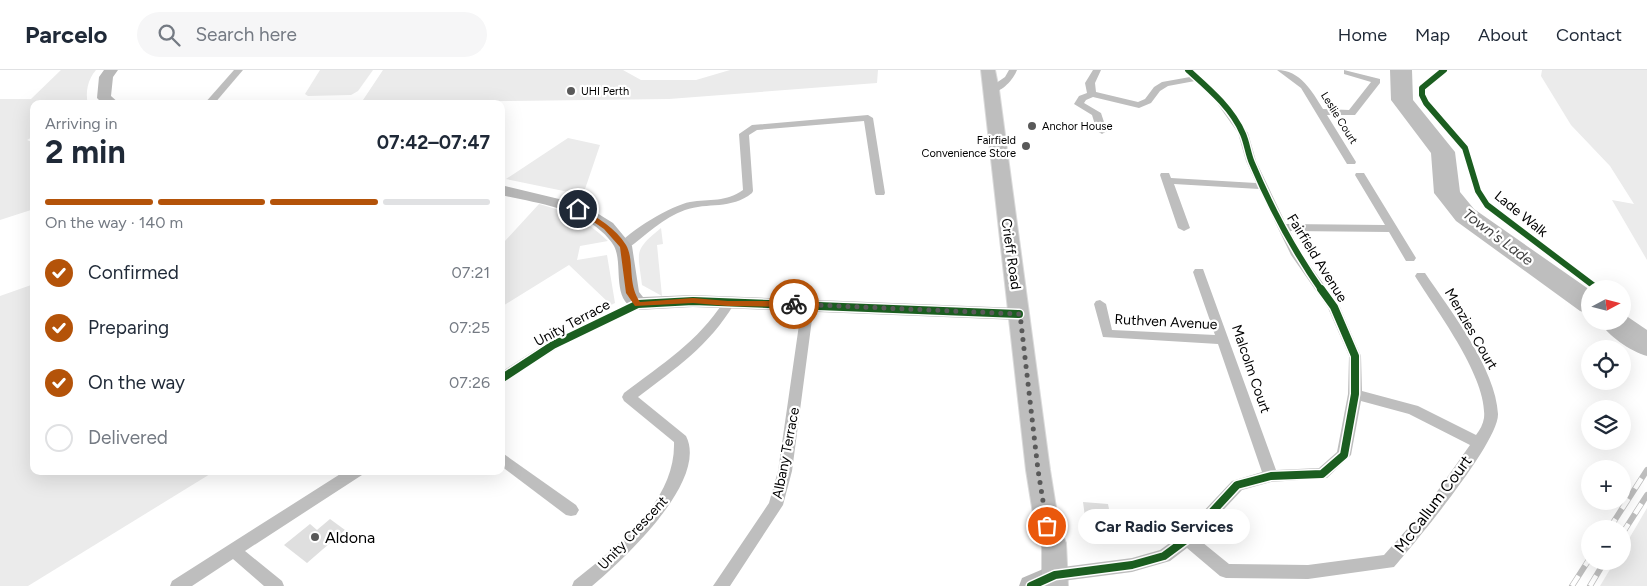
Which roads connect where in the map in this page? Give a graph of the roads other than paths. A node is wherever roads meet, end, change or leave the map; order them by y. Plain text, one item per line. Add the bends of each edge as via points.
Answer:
1 (112, 70) edge
2 (239, 70) edge
3 (988, 70) edge
4 (1013, 70) edge
5 (1097, 70) edge
6 (1281, 70) edge
7 (1347, 72) dead end
8 (1192, 74) edge
9 (992, 90) junction
10 (1092, 94) junction
11 (107, 100) edge
12 (213, 100) edge
13 (1321, 112) junction
14 (1102, 131) dead end
15 (1352, 162) dead end
16 (1360, 175) dead end
17 (1262, 186) junction
18 (505, 191) edge
19 (880, 193) dead end
20 (1282, 227) junction
21 (1184, 228) dead end
22 (1392, 229) junction
23 (623, 246) junction
24 (1410, 258) dead end
25 (1199, 272) dead end
26 (1421, 276) dead end
27 (638, 304) junction
28 (728, 304) junction
29 (808, 304) junction
30 (1100, 304) dead end
31 (1020, 314) junction
32 (1224, 340) junction
33 (505, 375) edge
34 (1355, 394) junction
35 (1479, 443) junction
36 (505, 461) edge
37 (351, 475) edge
38 (1271, 476) junction
39 (572, 510) dead end
40 (1187, 539) junction
41 (234, 551) junction
42 (1055, 581) edge
43 (178, 586) edge
44 (276, 586) edge
45 (580, 586) edge
46 (721, 586) edge
47 (1030, 586) edge

1 - 11 street via 106,77 104,98
2 - 12 street
3 - 9 main road, Crieff Road
4 - 9 street via 1009,79
5 - 10 street via 1090,83
6 - 13 street, Leslie Court via 1304,86
7 - 13 street via 1377,81 1352,113
8 - 10 street via 1165,84 1148,102 1139,104
8 - 17 street, Fairfield Avenue via 1214,94 1243,132
9 - 31 main road, Crieff Road
10 - 14 street via 1082,98 1079,104 1096,114
13 - 15 street, Leslie Court
16 - 22 street
17 - 20 street, Fairfield Avenue
17 - 21 street via 1166,177
18 - 23 street via 578,209 607,227
19 - 23 street via 868,118 755,127 744,134 748,191 742,197 731,202 682,207
20 - 22 street
20 - 34 street, Fairfield Avenue via 1297,255 1334,307 1355,356
22 - 24 street
23 - 27 street via 630,293
25 - 32 street, Malcolm Court
26 - 35 street, Menzies Court via 1486,387 1491,415
27 - 28 street, Unity Terrace via 693,301
27 - 33 street, Unity Terrace via 553,345
28 - 29 street, Unity Terrace
28 - 45 street, Unity Crescent via 701,339 629,397 681,440 681,466 668,498 613,559
29 - 31 street, Unity Terrace
29 - 46 street, Albany Terrace via 785,472 776,505
30 - 32 street, Ruthven Avenue via 1107,334
31 - 42 main road, Crieff Road via 1038,470 1047,526 1054,543
32 - 38 street, Malcolm Court
34 - 35 street via 1413,410
34 - 38 street, Fairfield Avenue via 1344,456 1322,474
35 - 40 street, McCallum Court via 1429,515 1388,562 1308,572 1226,570
36 - 39 street
37 - 41 street
38 - 40 street, Fairfield Avenue via 1237,485
40 - 42 street, Fairfield Avenue via 1164,556
41 - 43 street
41 - 44 street
42 - 47 street

